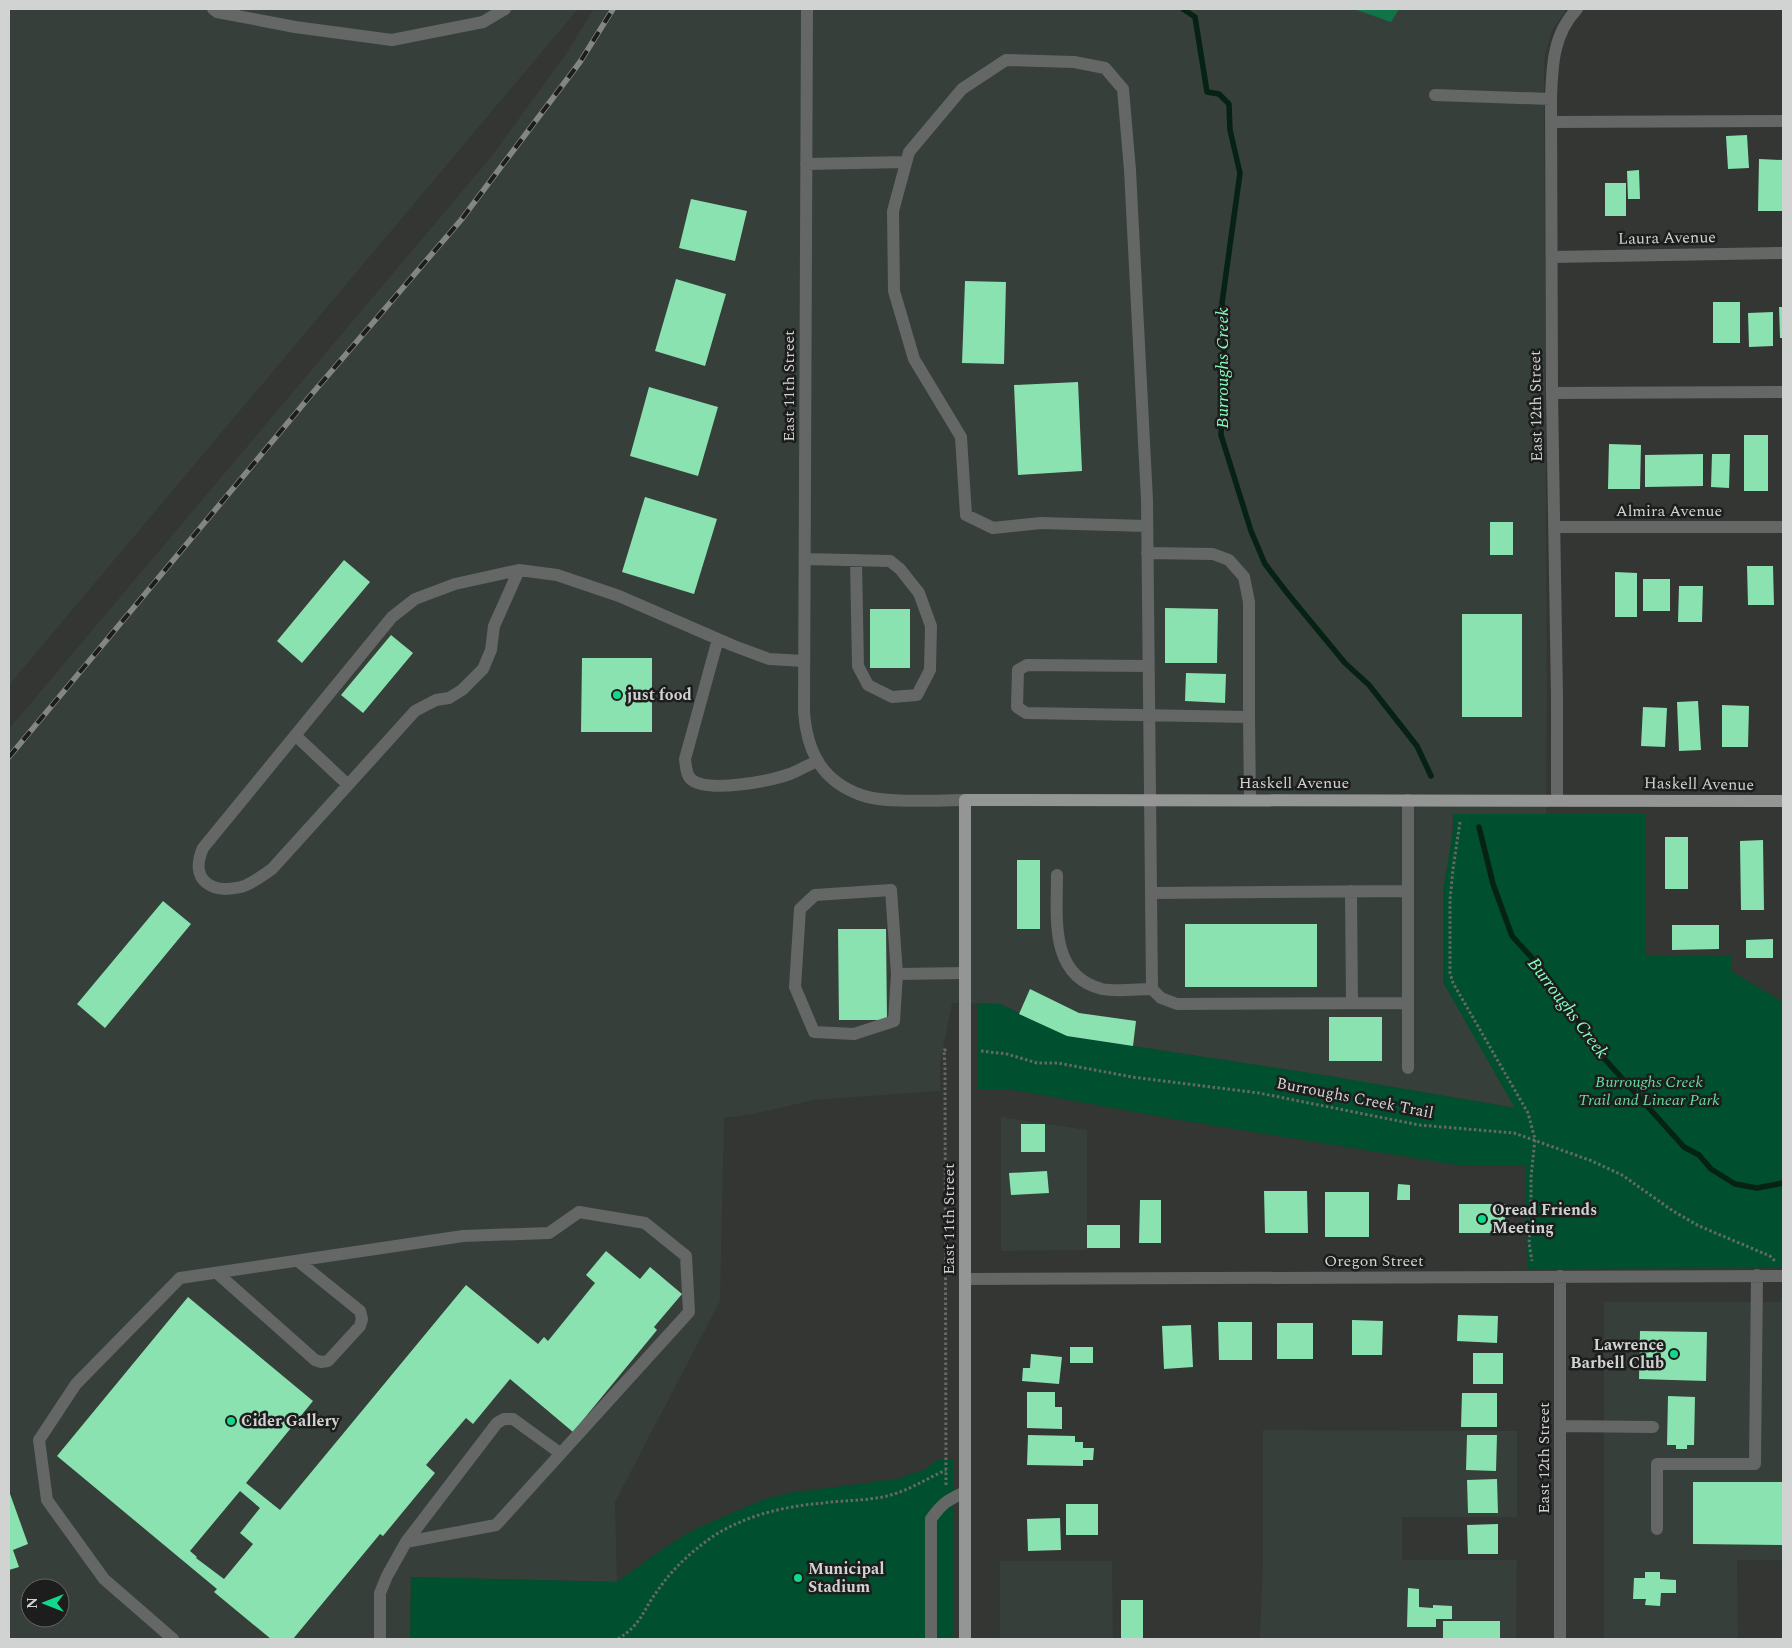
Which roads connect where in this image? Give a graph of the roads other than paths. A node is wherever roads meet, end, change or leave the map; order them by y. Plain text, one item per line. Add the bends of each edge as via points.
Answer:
1 (213, 9) edge
2 (505, 9) edge
3 (807, 9) edge
4 (1574, 12) edge
5 (1435, 95) dead end
6 (1551, 99) junction
7 (1783, 121) edge
8 (1551, 122) junction
9 (906, 162) junction
10 (806, 164) junction
11 (1783, 253) edge
12 (1552, 257) junction
13 (1783, 392) edge
14 (1552, 393) junction
15 (1147, 526) junction
16 (1554, 527) junction
17 (1783, 527) edge
18 (1147, 553) junction
19 (805, 559) junction
20 (856, 560) junction
21 (520, 570) junction
22 (718, 639) junction
23 (804, 661) junction
24 (1148, 666) junction
25 (1150, 716) junction
26 (1249, 717) junction
27 (295, 735) junction
28 (818, 761) junction
29 (348, 785) junction
30 (965, 800) junction
31 (1150, 800) junction
32 (1250, 800) junction
33 (1408, 800) junction
34 (1557, 800) junction
35 (1783, 801) edge
36 (1057, 875) dead end
37 (1351, 891) junction
38 (1408, 891) junction
39 (1151, 892) junction
40 (965, 973) junction
41 (897, 974) junction
42 (1152, 989) junction
43 (1352, 1003) junction
44 (1408, 1003) junction
45 (1408, 1068) dead end
46 (298, 1261) junction
47 (1781, 1270) edge
48 (217, 1273) junction
49 (1757, 1275) junction
50 (1560, 1276) junction
51 (965, 1280) junction
52 (1560, 1426) junction
53 (1653, 1427) dead end
54 (560, 1454) junction
55 (965, 1492) junction
56 (1657, 1529) dead end
57 (406, 1542) junction
58 (173, 1639) edge
59 (380, 1639) edge
60 (931, 1639) edge
61 (965, 1639) edge
62 (1560, 1639) edge

1 - 2 street via 295,28 392,40 484,22
3 - 10 street, East 11th Street
4 - 6 street, East 12th Street via 1562,29 1555,48
5 - 6 street
6 - 8 street, East 12th Street
7 - 8 street
8 - 12 street, East 12th Street
9 - 10 street
9 - 15 street via 892,211 894,291 914,359 960,437 966,515 993,528 1041,523
9 - 15 street via 909,152 962,89 1006,60 1074,62 1105,68 1123,89 1130,170
10 - 19 street, East 11th Street
11 - 12 street, Laura Avenue
12 - 14 street, East 12th Street
13 - 14 street
14 - 16 street, East 12th Street
15 - 18 street
16 - 17 street, Almira Avenue
16 - 34 street, East 12th Street
18 - 24 street
18 - 26 street via 1212,554 1229,560 1244,577 1249,602
19 - 20 street
19 - 23 street, East 11th Street
20 - 20 street via 890,561 920,593 931,626 930,670 917,695 892,696 868,685 858,666
21 - 22 street via 557,575 620,596
21 - 27 street via 455,584 415,599 392,617
21 - 29 street via 494,626 491,650 483,669 462,690 415,711
22 - 23 street via 769,659
22 - 28 street via 685,759 687,774 692,780 705,785 738,785 791,774
23 - 28 street, East 11th Street via 806,733
24 - 25 street
24 - 25 street via 1027,666 1018,670 1017,707 1026,713
25 - 26 street
25 - 31 street
26 - 32 street
27 - 29 street
27 - 29 street via 203,848 198,868 202,879 210,886 228,888 242,886 272,869
28 - 30 street, Haskell Avenue via 827,774 862,796 894,800
30 - 31 main road, Haskell Avenue
30 - 40 main road, East 11th Street
31 - 32 main road, Haskell Avenue
31 - 39 street
32 - 33 main road, Haskell Avenue
33 - 34 main road, Haskell Avenue
33 - 38 street
34 - 35 main road, Haskell Avenue
36 - 42 street via 1059,947 1067,965 1083,982 1103,989
37 - 38 street
37 - 39 street
37 - 43 street
38 - 44 street
39 - 42 street
40 - 41 street
40 - 51 main road, East 11th Street
41 - 41 street via 894,1020 854,1034 814,1032 795,987 800,909 815,894 891,890
42 - 43 street via 1176,1004
43 - 44 street
44 - 45 street
46 - 48 street
46 - 48 street via 360,1311 360,1326 328,1361 315,1360
46 - 54 street via 463,1236 549,1233 579,1212 645,1223 686,1256 689,1312
47 - 49 street, Oregon Street
48 - 58 street via 180,1278 76,1384 39,1440 47,1500 104,1580
49 - 50 street, Oregon Street
49 - 56 street via 1755,1464 1657,1464
50 - 51 street, Oregon Street
50 - 52 street, East 12th Street
51 - 55 main road, East 11th Street
52 - 53 street
52 - 62 street, East 12th Street
54 - 57 street via 496,1525
54 - 57 street via 513,1419 497,1423
55 - 60 street via 946,1501 931,1519
55 - 61 main road, East 11th Street
57 - 59 street via 380,1593

